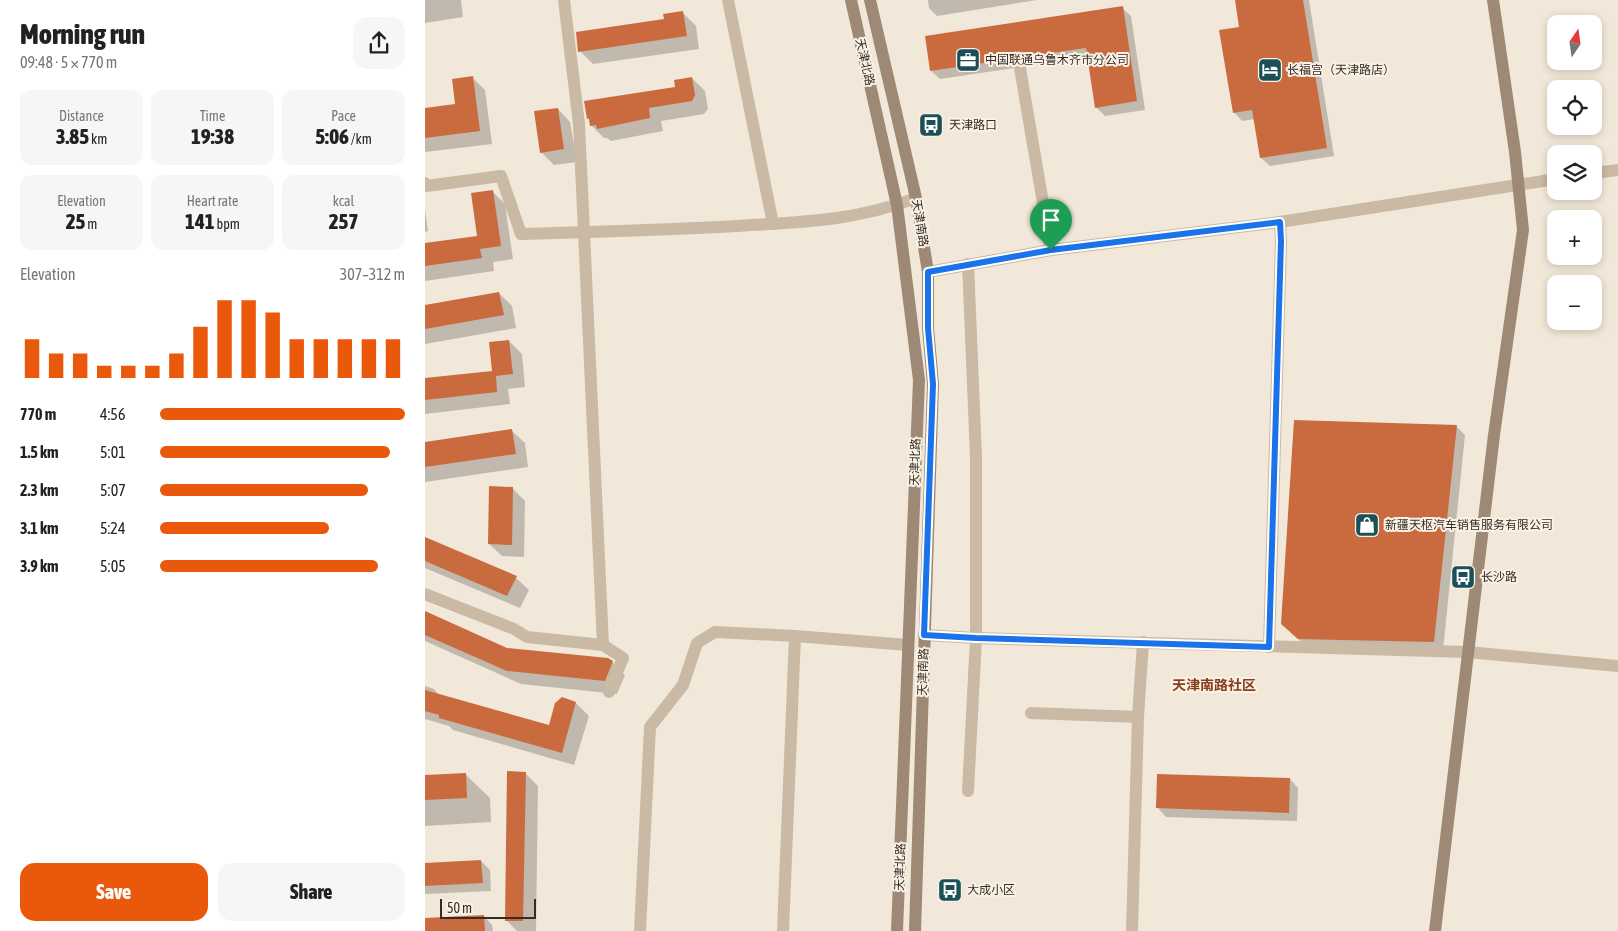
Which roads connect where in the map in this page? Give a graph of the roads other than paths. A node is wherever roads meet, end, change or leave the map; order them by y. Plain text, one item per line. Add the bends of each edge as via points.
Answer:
1 (564, 0) edge
2 (728, 0) edge
3 (851, 0) edge
4 (870, 0) edge
5 (1493, 0) edge
6 (1020, 68) dead end
7 (1618, 170) edge
8 (1602, 172) edge
9 (1547, 181) edge
10 (425, 183) edge
11 (1517, 186) junction
12 (916, 198) junction
13 (897, 205) junction
14 (1280, 222) junction
15 (773, 224) junction
16 (584, 232) junction
17 (1051, 250) junction
18 (967, 264) junction
19 (928, 272) junction
20 (425, 594) edge
21 (924, 635) junction
22 (795, 636) junction
23 (976, 638) junction
24 (1143, 642) junction
25 (603, 645) junction
26 (908, 645) junction
27 (1269, 647) junction
28 (1467, 652) junction
29 (1618, 666) edge
30 (609, 692) dead end
31 (1031, 713) dead end
32 (1139, 717) junction
33 (968, 791) dead end
34 (640, 931) edge
35 (783, 931) edge
36 (897, 931) edge
37 (915, 931) edge
38 (1132, 931) edge
39 (1435, 931) edge

1 - 16 street via 579,124
2 - 15 street
3 - 13 street, 天津北路
4 - 12 street, 天津南路
5 - 11 street
6 - 17 street
7 - 8 street
9 - 11 street
10 - 16 street via 426,186 501,176 521,234
11 - 14 street
11 - 28 street via 1523,230
12 - 13 street
12 - 19 street, 天津南路
13 - 15 street via 837,220
13 - 26 street, 天津北路 via 919,380
14 - 17 street
14 - 27 street
15 - 16 street
16 - 25 street
17 - 18 street
18 - 19 street
18 - 23 street via 976,458
19 - 21 street, 天津南路 via 933,384
20 - 25 street via 527,637
21 - 23 street
21 - 37 street, 天津南路
22 - 26 street
22 - 34 street via 715,632 703,639 697,643 683,685 650,727
22 - 35 street
23 - 24 street
23 - 33 street
24 - 27 street
24 - 32 street
25 - 30 street via 623,658
26 - 36 street, 天津北路
27 - 28 street
28 - 29 street
28 - 39 street
31 - 32 street
32 - 38 street

